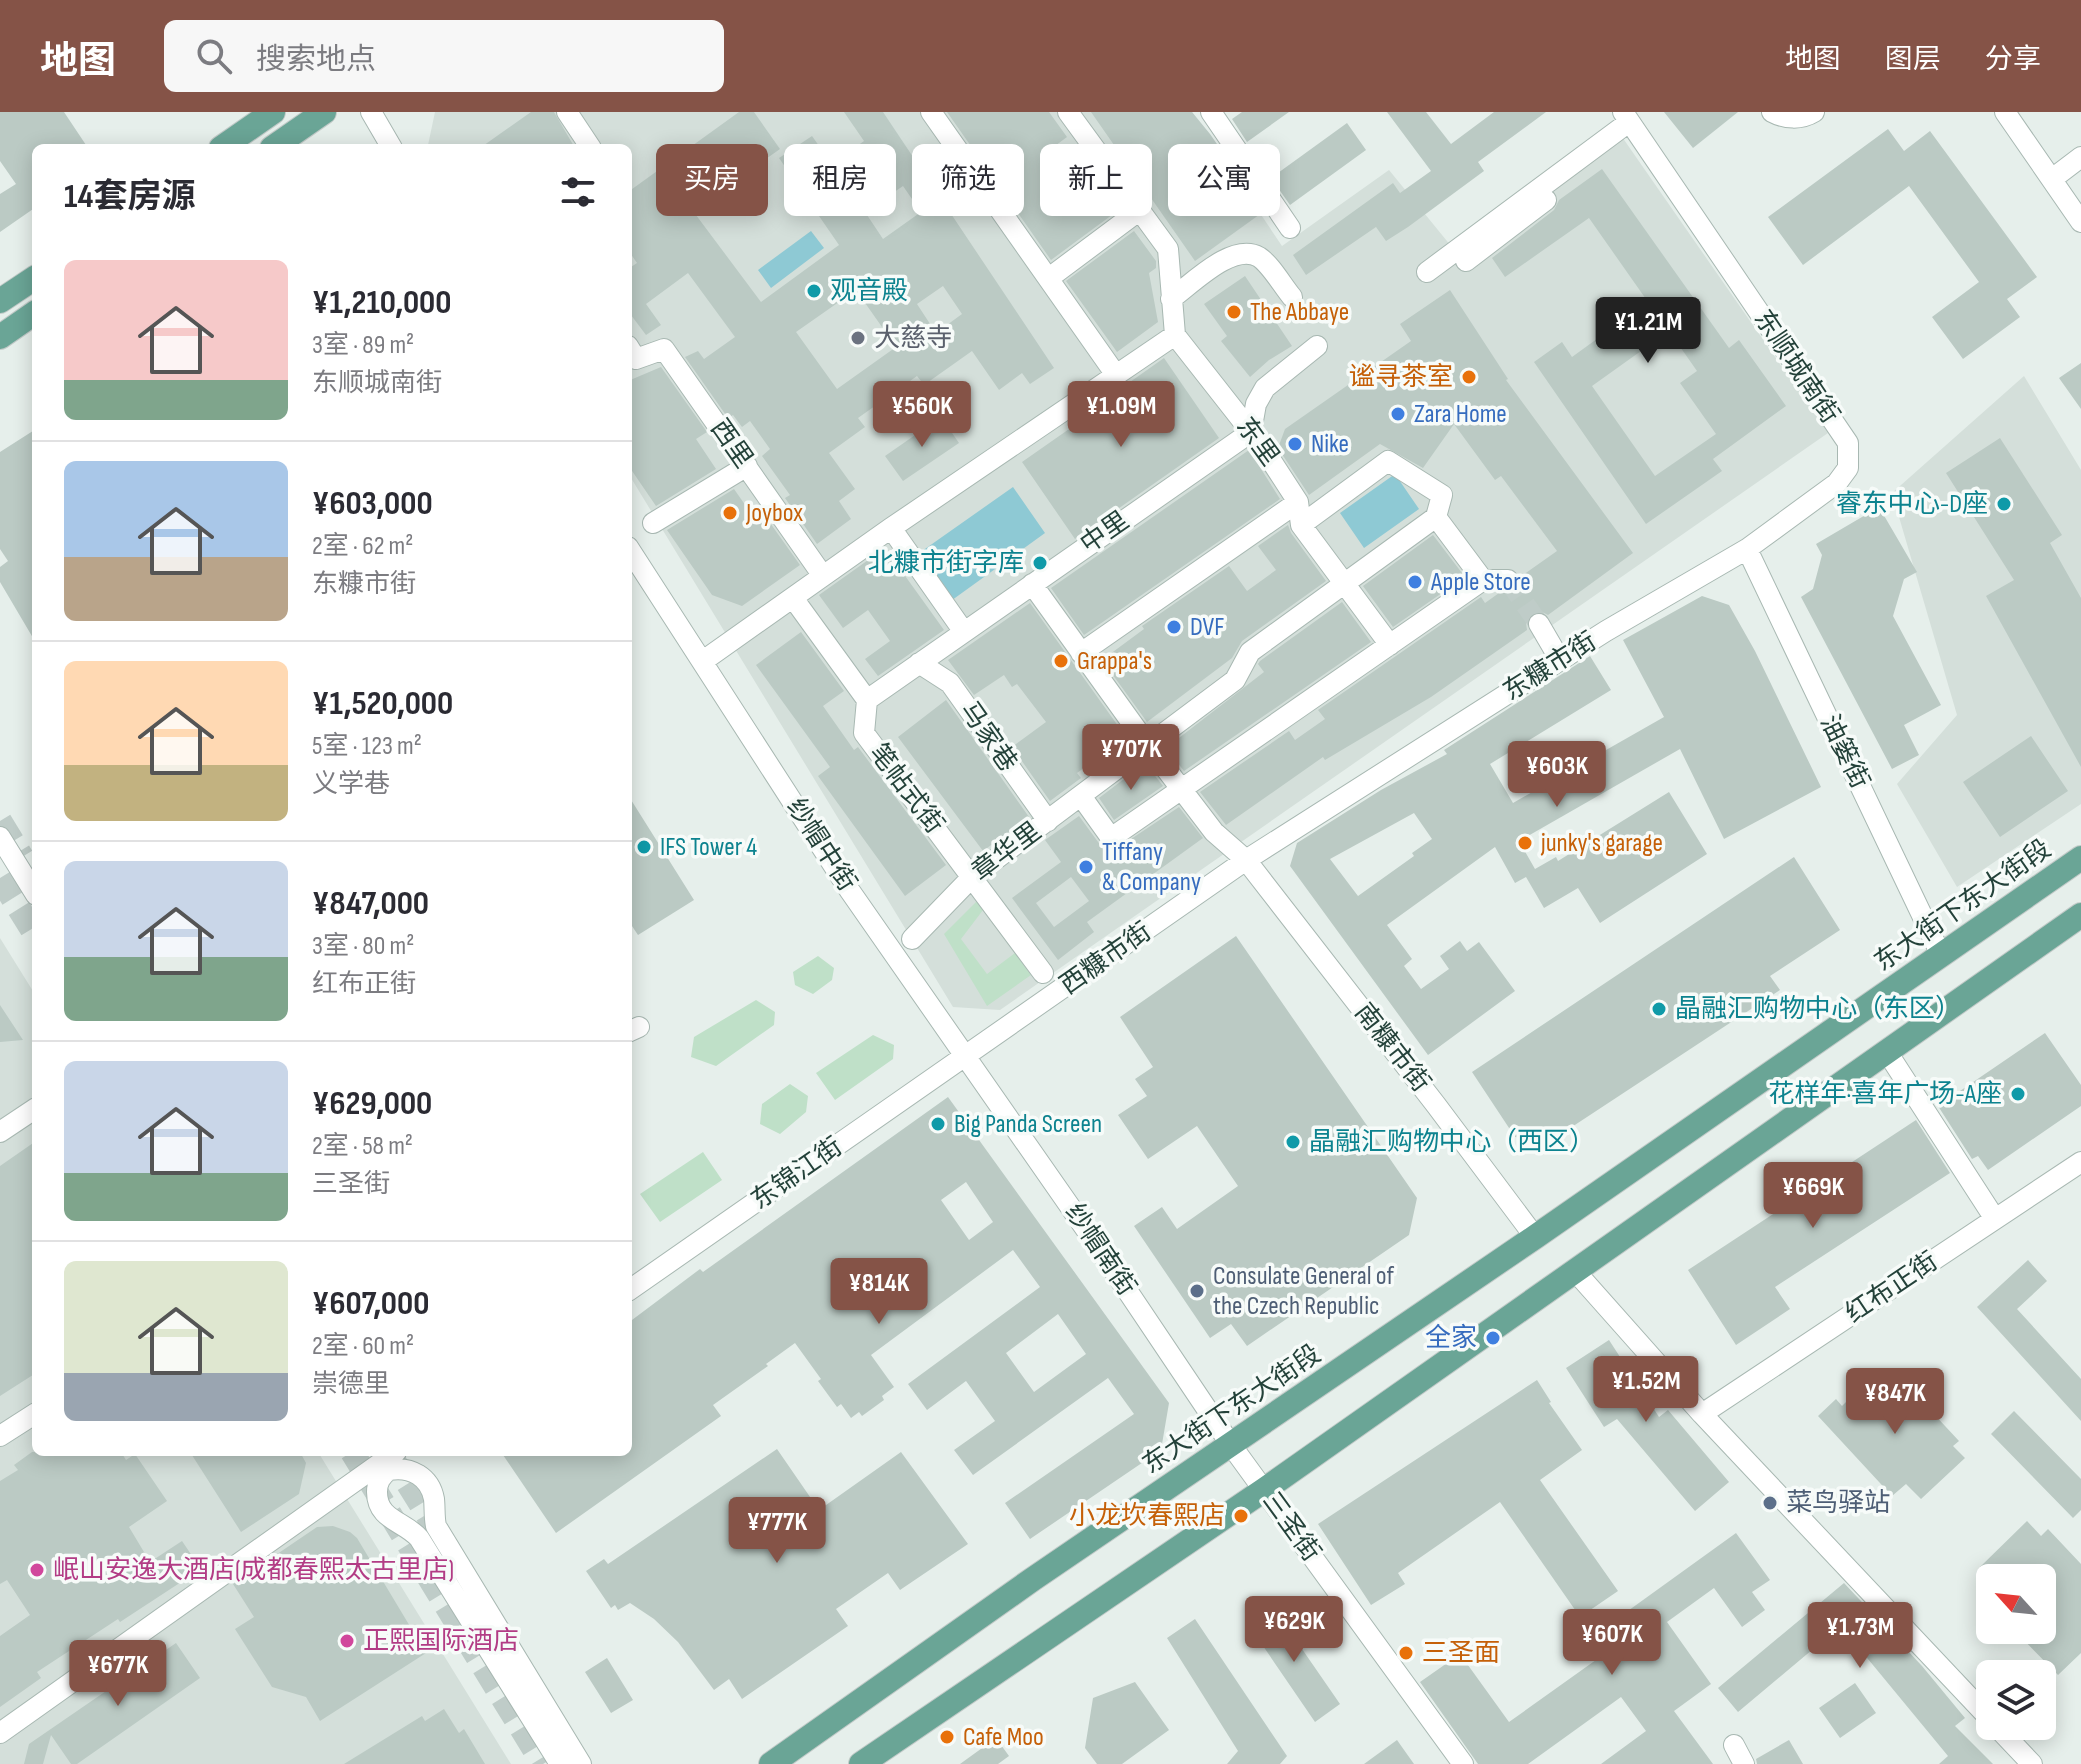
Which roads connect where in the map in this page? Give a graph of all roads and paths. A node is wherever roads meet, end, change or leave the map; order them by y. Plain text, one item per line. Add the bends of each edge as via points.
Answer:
1 (273, 112) edge
2 (324, 112) edge
3 (371, 112) edge
4 (567, 112) edge
5 (931, 112) edge
6 (1068, 112) edge
7 (1211, 112) edge
8 (1772, 112) edge
9 (1814, 112) edge
10 (2005, 112) edge
11 (1629, 122) edge
12 (227, 144) edge
13 (278, 144) edge
14 (390, 144) edge
15 (588, 144) edge
16 (1092, 144) edge
17 (2081, 157) edge
18 (2052, 179) junction
19 (1132, 216) edge
20 (1144, 216) edge
21 (2081, 222) edge
22 (1290, 228) dead end
23 (1466, 261) dead end
24 (1427, 272) dead end
25 (1049, 278) junction
26 (32, 280) edge
27 (1292, 297) dead end
28 (1171, 299) junction
29 (0, 301) edge
30 (32, 315) edge
31 (1175, 335) junction
32 (0, 337) edge
33 (1317, 346) dead end
34 (632, 352) edge
35 (1116, 375) junction
36 (1251, 432) junction
37 (747, 466) junction
38 (1848, 468) joint
39 (1298, 502) junction
40 (1436, 517) junction
41 (653, 523) dead end
42 (1301, 525) junction
43 (891, 528) junction
44 (1747, 549) junction
45 (632, 553) edge
46 (823, 576) junction
47 (1483, 580) junction
48 (1508, 580) dead end
49 (1032, 584) junction
50 (1345, 584) junction
51 (793, 598) junction
52 (1539, 624) tunnel mouth
53 (964, 632) junction
54 (1390, 645) junction
55 (1081, 653) junction
56 (1560, 660) junction
57 (703, 661) junction
58 (919, 663) junction
59 (867, 700) junction
60 (1147, 744) junction
61 (1182, 790) junction
62 (1081, 796) junction
63 (1048, 821) junction
64 (0, 837) edge
65 (2081, 858) edge
66 (1246, 860) junction
67 (972, 877) junction
68 (32, 889) edge
69 (2081, 915) edge
70 (912, 939) dead end
71 (1941, 955) junction
72 (1043, 973) dead end
73 (1887, 1052) junction
74 (965, 1057) junction
75 (32, 1111) edge
76 (0, 1132) edge
77 (2081, 1162) edge
78 (1995, 1219) junction
79 (1535, 1237) junction
80 (1575, 1271) junction
81 (632, 1288) edge
82 (1702, 1414) junction
83 (32, 1416) edge
84 (0, 1436) edge
85 (1231, 1445) junction
86 (391, 1456) edge
87 (1264, 1490) junction
88 (1976, 1704) edge
89 (0, 1733) edge
90 (2009, 1740) edge
91 (1734, 1745) dead end
92 (560, 1764) edge
93 (581, 1764) edge
94 (771, 1764) edge
95 (861, 1764) edge
96 (1463, 1764) edge
97 (1744, 1764) edge
98 (2032, 1764) edge

1 - 12 main road
2 - 13 main road
3 - 14 street
4 - 15 street
5 - 25 street
6 - 16 street
7 - 22 street
8 - 9 street via 1797,118
10 - 18 street
11 - 23 street
11 - 24 street
11 - 38 street, 东顺城南街 via 1848,443
17 - 18 street
18 - 21 street
19 - 25 street
20 - 28 street via 1168,249
25 - 35 street
26 - 29 main road
27 - 28 street via 1260,258 1245,253 1226,257
28 - 31 street
30 - 32 main road
31 - 35 street
31 - 36 street, 东里
33 - 36 street via 1265,388
34 - 37 street, 西里 via 636,359 664,349
35 - 43 street
36 - 39 street, 东里
36 - 49 street, 中里
37 - 41 street
37 - 46 street, 西里
38 - 44 street, 东糠市街 via 1837,483
39 - 42 street, 东里
39 - 55 street
40 - 42 street via 1442,495 1388,461
40 - 47 street
40 - 50 street, 章华里
42 - 50 street, 东里
43 - 46 street
43 - 53 street
44 - 56 street, 东糠市街
44 - 71 street, 油篓街
45 - 57 street, 纱帽中街
46 - 51 street
47 - 48 street
47 - 54 street
49 - 53 street, 中里
49 - 55 street, 南糠市街
50 - 54 street, 东里
50 - 60 street, 章华里 via 1250,652 1235,680
51 - 57 street
51 - 59 street
52 - 56 street
53 - 58 street, 中里
54 - 61 street
55 - 60 street, 南糠市街
56 - 66 street, 东糠市街
57 - 74 street, 纱帽中街 via 850,891
58 - 59 street, 中里
58 - 63 street, 马家巷 via 950,683
59 - 67 street, 笔帖式街 via 864,733
60 - 61 street, 南糠市街
60 - 62 street, 章华里
61 - 62 street via 1111,838
61 - 66 street, 南糠市街 via 1214,832
62 - 63 street, 章华里
63 - 67 street, 章华里
64 - 68 street
65 - 71 main road, 东大街下东大街段
66 - 74 street, 西糠市街
66 - 79 street, 南糠市街
67 - 70 street, 章华里
67 - 72 street, 笔帖式街
69 - 73 main road
71 - 79 main road, 东大街下东大街段
73 - 78 street
73 - 80 main road
74 - 81 street, 东锦江街
74 - 85 street, 纱帽南街
75 - 76 street
77 - 78 street, 红布正街
78 - 82 street, 红布正街
79 - 85 main road, 东大街下东大街段
80 - 82 street
80 - 87 main road
82 - 88 street
83 - 84 street
85 - 87 street, 三圣街
85 - 94 main road, 东大街下东大街段
86 - 89 street
87 - 95 main road
87 - 96 street, 三圣街
90 - 98 street
91 - 97 street
92 - 93 street via 419,1538 380,1509 377,1483 384,1474 411,1470 427,1483 436,1526

